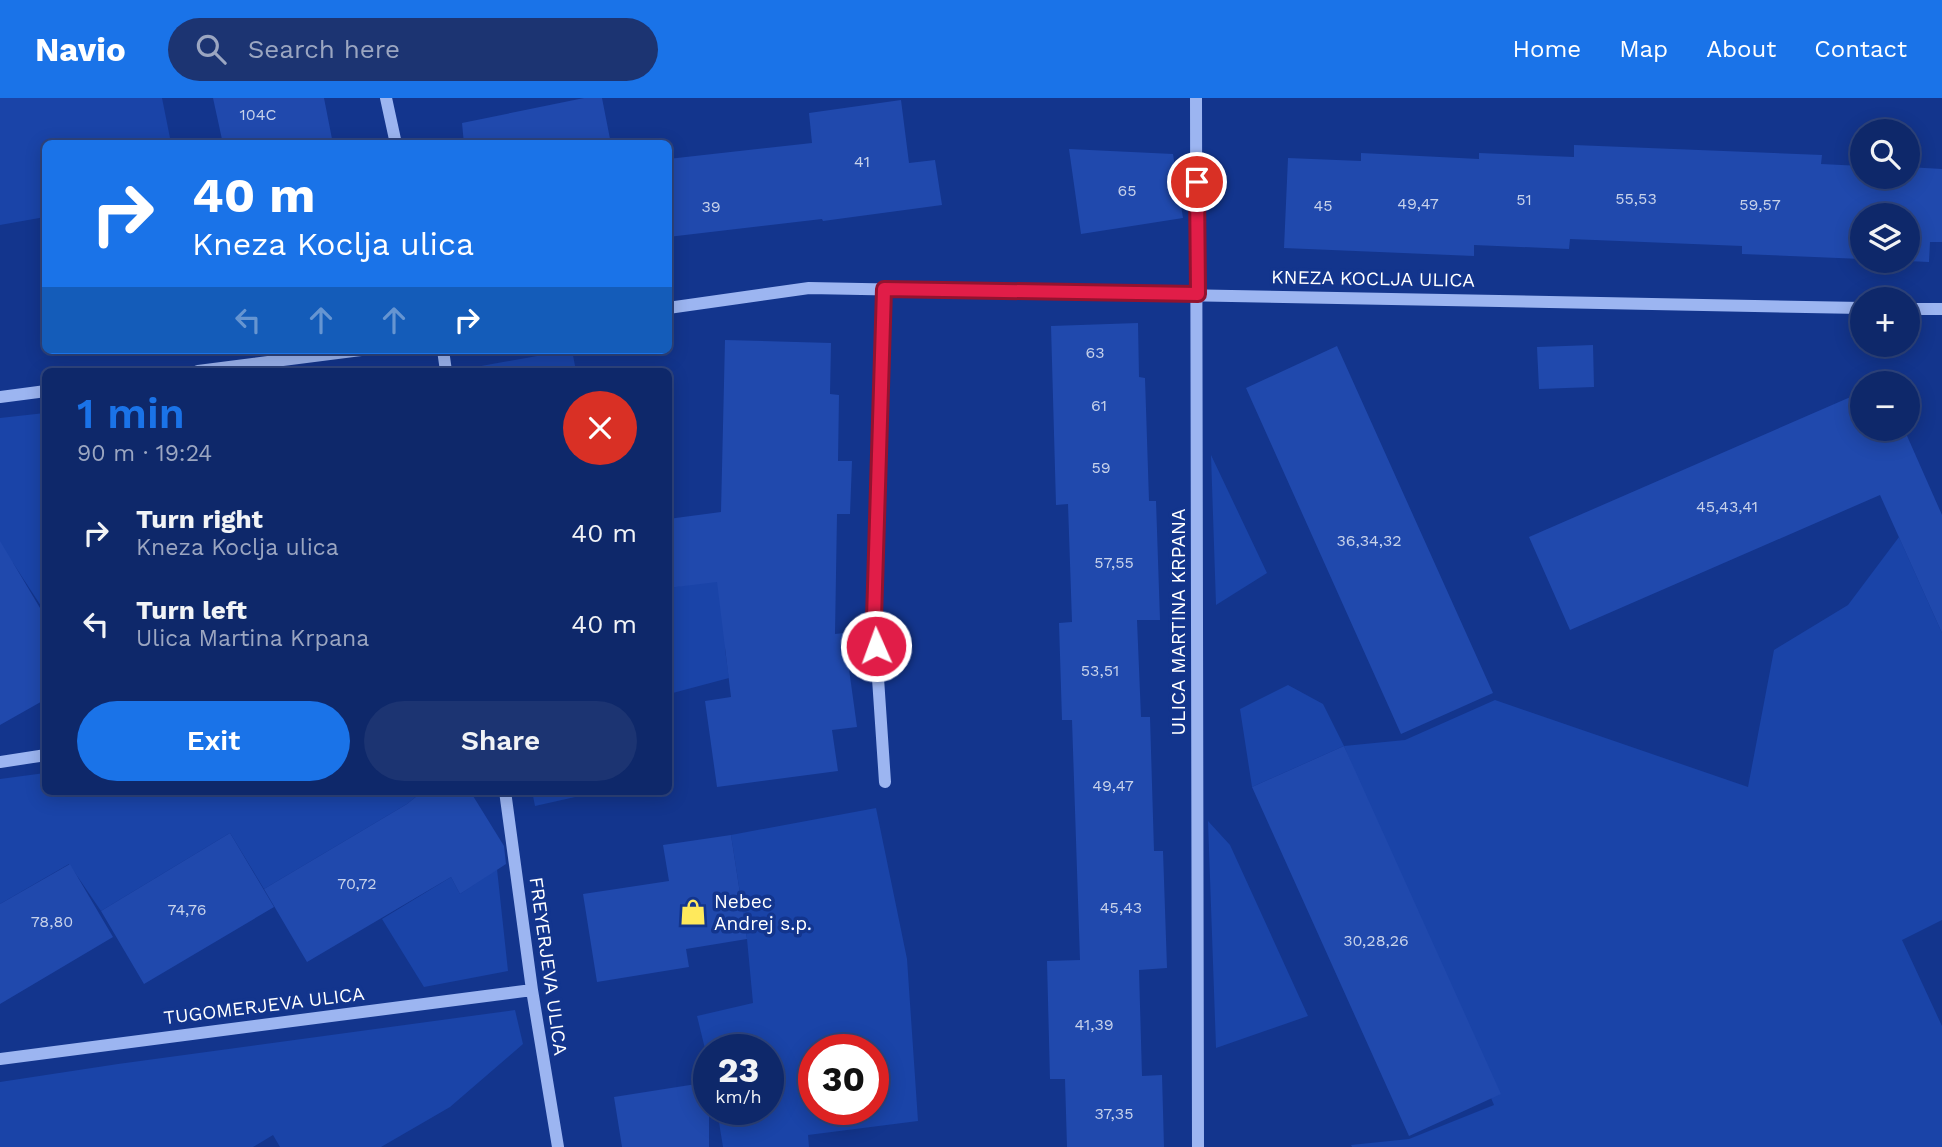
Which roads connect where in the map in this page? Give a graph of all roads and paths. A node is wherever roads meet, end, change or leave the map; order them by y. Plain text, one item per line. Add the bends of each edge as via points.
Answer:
1 (386, 98) edge
2 (1196, 98) edge
3 (395, 140) edge
4 (884, 289) junction
5 (1198, 294) junction
6 (672, 307) edge
7 (1850, 308) edge
8 (1920, 309) edge
9 (1942, 310) edge
10 (330, 354) edge
11 (221, 368) edge
12 (42, 392) edge
13 (0, 397) edge
14 (42, 756) edge
15 (0, 762) edge
16 (885, 782) dead end
17 (506, 795) edge
18 (532, 990) junction
19 (0, 1059) edge
20 (558, 1147) edge
21 (1198, 1147) edge

1 - 3 street
2 - 5 street, ULICA MARTINA KRPANA
4 - 5 street, KNEZA KOCLJA ULICA
4 - 6 street, KNEZA KOCLJA ULICA via 809,288
4 - 16 street via 874,619
5 - 7 street, KNEZA KOCLJA ULICA
5 - 21 street, ULICA MARTINA KRPANA
8 - 9 street
10 - 11 street
12 - 13 street
14 - 15 street
17 - 18 street, FREYERJEVA ULICA
18 - 19 street, TUGOMERJEVA ULICA
18 - 20 street, FREYERJEVA ULICA

